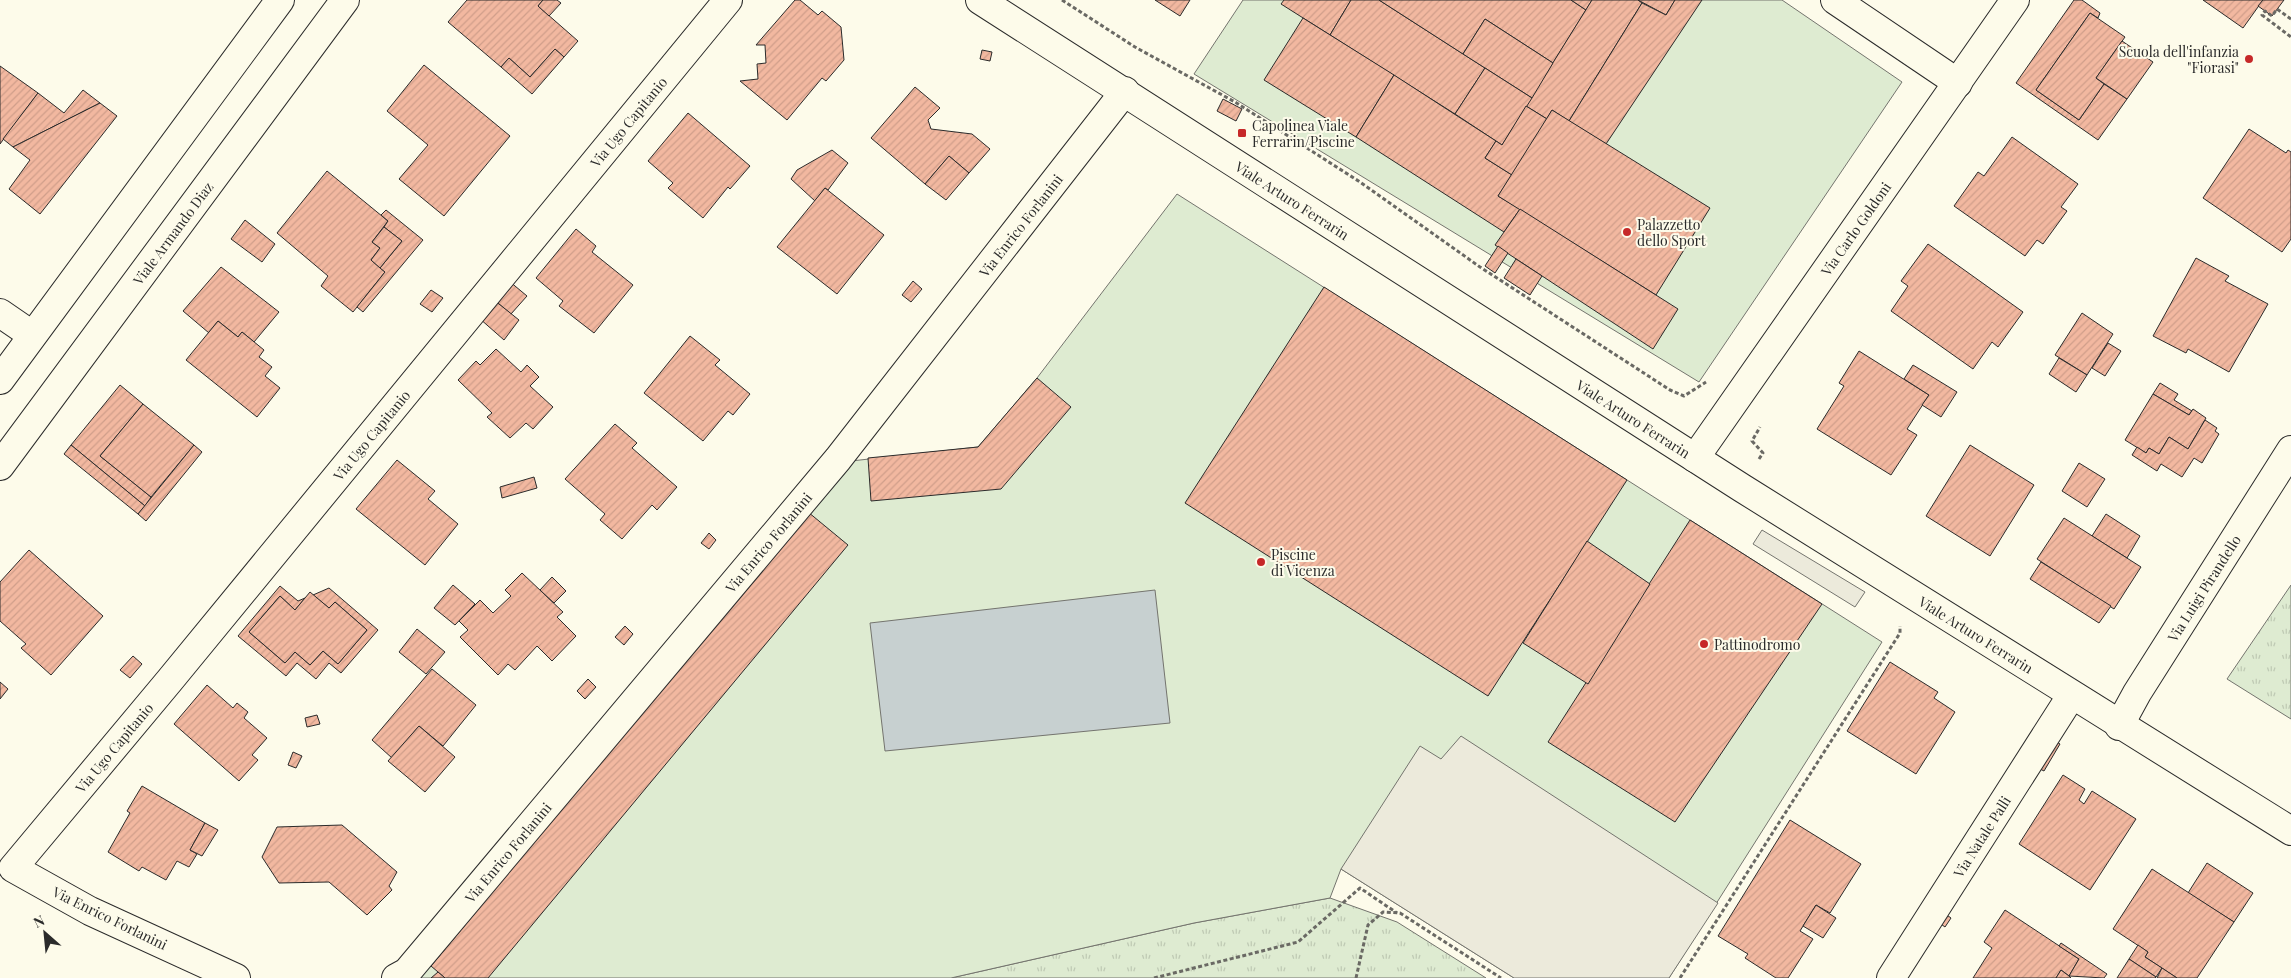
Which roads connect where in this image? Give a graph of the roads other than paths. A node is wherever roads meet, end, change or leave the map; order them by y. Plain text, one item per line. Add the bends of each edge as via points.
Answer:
1 (280, 0) edge
2 (345, 0) edge
3 (728, 0) edge
4 (980, 0) edge
5 (1835, 0) edge
6 (2015, 0) edge
7 (1958, 83) junction
8 (1125, 92) junction
9 (0, 313) edge
10 (32, 335) junction
11 (0, 380) edge
12 (2291, 450) edge
13 (1695, 458) junction
14 (0, 466) edge
15 (2071, 696) junction
16 (2119, 726) junction
17 (2291, 832) edge
18 (14, 868) joint
19 (236, 978) edge
20 (396, 978) edge
21 (1891, 978) edge

1 - 10 street
2 - 14 street, Viale Armando Diaz
3 - 18 street, Via Ugo Capitanio
4 - 8 street, Viale Arturo Ferrarin
5 - 7 street
6 - 7 street, Via Carlo Goldoni
7 - 13 street, Via Carlo Goldoni
8 - 13 street, Viale Arturo Ferrarin
8 - 20 street, Via Enrico Forlanini via 838,459 407,972
9 - 10 street
10 - 11 street
12 - 16 street, Via Luigi Pirandello
13 - 15 street, Viale Arturo Ferrarin
15 - 16 street, Viale Arturo Ferrarin
15 - 21 street, Via Natale Palli
16 - 17 street, Viale Arturo Ferrarin
18 - 19 street, Via Enrico Forlanini via 90,911

